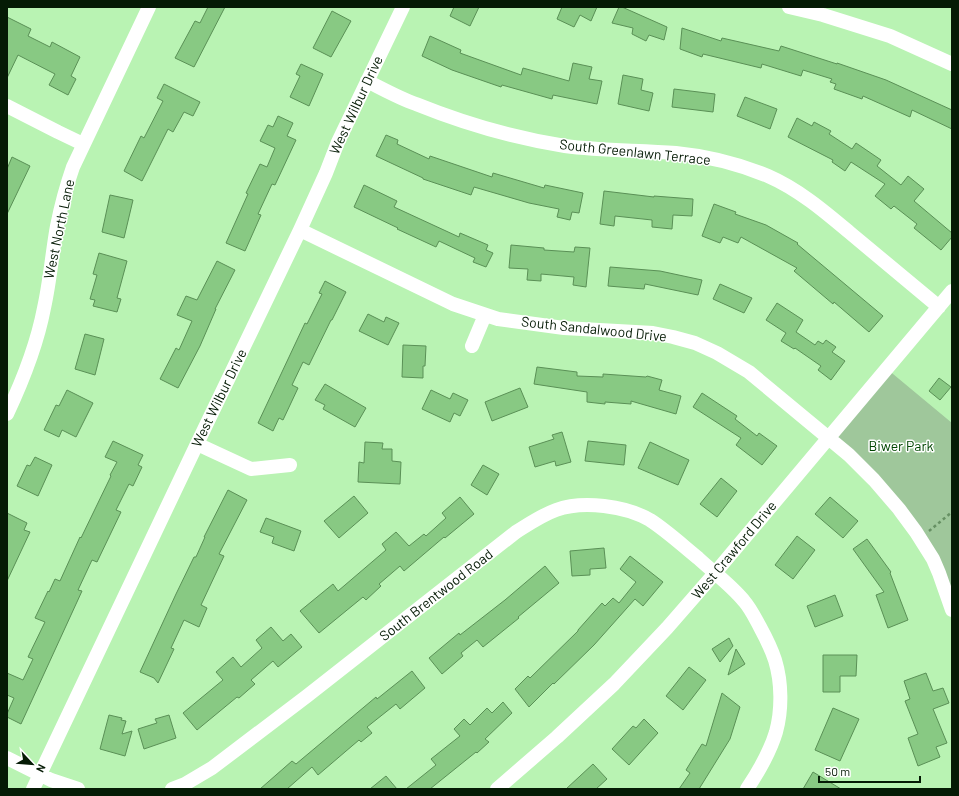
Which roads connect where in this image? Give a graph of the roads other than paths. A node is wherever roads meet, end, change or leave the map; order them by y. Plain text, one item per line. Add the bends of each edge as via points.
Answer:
1 (149, 7) edge
2 (402, 7) edge
3 (789, 7) edge
4 (952, 64) edge
5 (367, 81) junction
6 (7, 106) edge
7 (83, 144) junction
8 (300, 230) junction
9 (952, 291) edge
10 (939, 307) junction
11 (485, 315) junction
12 (472, 346) dead end
13 (7, 414) edge
14 (829, 438) junction
15 (197, 444) junction
16 (290, 465) dead end
17 (715, 573) junction
18 (952, 610) edge
19 (7, 758) edge
20 (40, 774) junction
21 (33, 789) edge
22 (78, 789) edge
23 (172, 789) edge
24 (497, 789) edge
25 (748, 789) edge

1 - 7 street, West North Lane
2 - 5 street, West Wilbur Drive
3 - 4 street via 890,36
5 - 8 street, West Wilbur Drive
5 - 10 street, South Greenlawn Terrace via 414,104 514,136 565,146 705,157 769,176 820,207
6 - 7 street
7 - 13 street, West North Lane via 65,191 44,308 32,356
8 - 11 street, South Sandalwood Drive via 453,304
8 - 15 street, West Wilbur Drive
9 - 10 street, West Crawford Drive
10 - 14 street, West Crawford Drive
11 - 12 street
11 - 14 street, South Sandalwood Drive via 541,326 653,333 695,343 749,372
14 - 17 street, West Crawford Drive
14 - 18 street, South Sandalwood Drive via 874,480 899,509 933,559
15 - 16 street via 251,469
15 - 20 street, West Wilbur Drive
17 - 23 street, South Brentwood Road via 650,520 631,512 607,506 581,505 547,513 516,532 219,763
17 - 24 street, West Crawford Drive via 614,684
17 - 25 street, South Brentwood Road via 751,610 768,643 779,681 780,709 776,732
19 - 20 street
20 - 21 street, West Wilbur Drive
20 - 22 street

